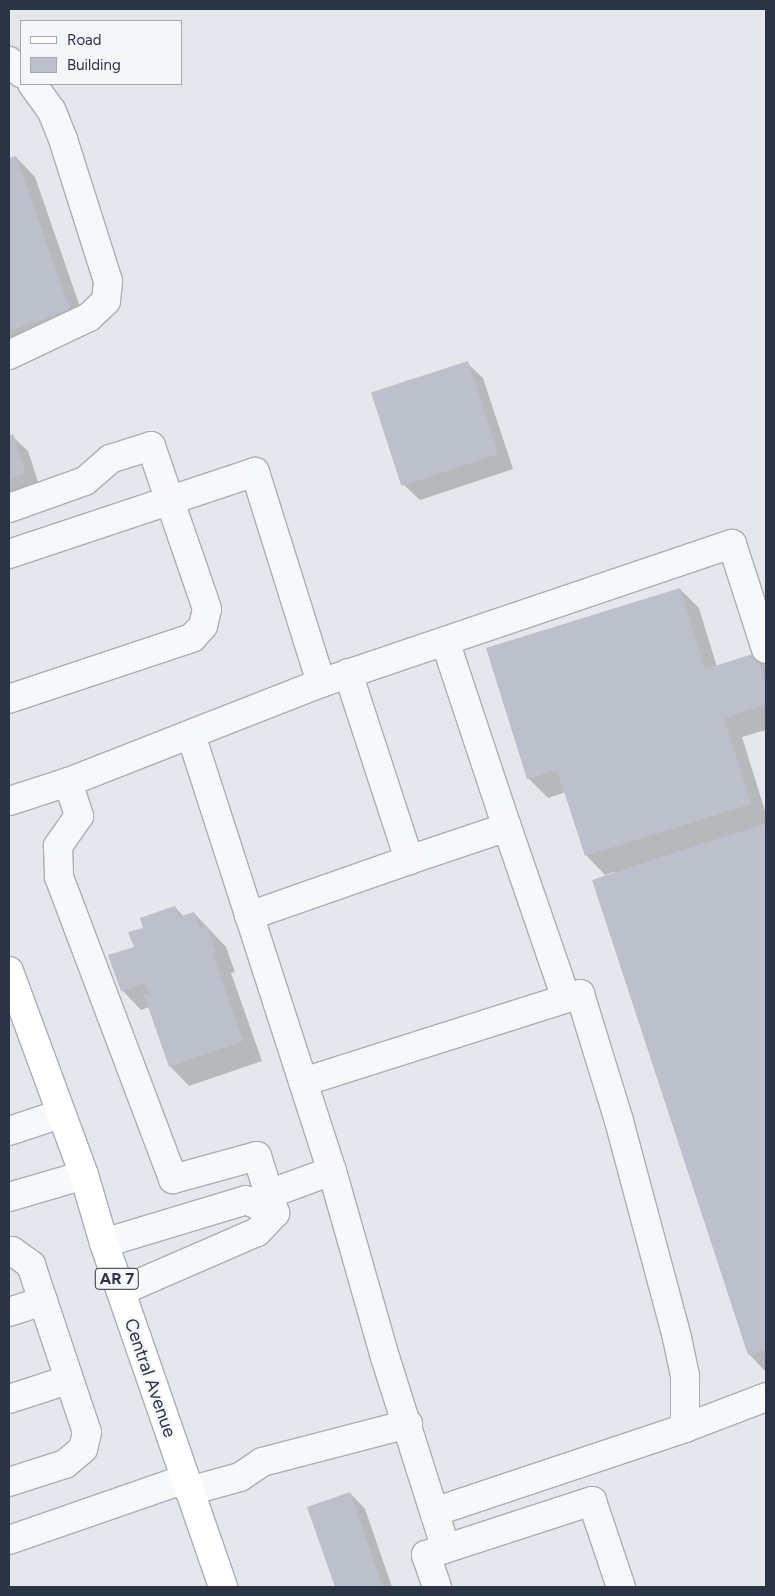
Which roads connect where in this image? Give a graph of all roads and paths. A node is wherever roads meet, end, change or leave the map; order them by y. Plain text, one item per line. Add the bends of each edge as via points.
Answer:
1 (9, 61) edge
2 (20, 72) edge
3 (33, 85) edge
4 (9, 355) edge
5 (171, 501) junction
6 (9, 508) edge
7 (9, 554) edge
8 (445, 641) junction
9 (766, 649) edge
10 (348, 673) junction
11 (321, 683) junction
12 (9, 699) edge
13 (191, 735) junction
14 (68, 782) junction
15 (9, 801) edge
16 (506, 827) junction
17 (409, 860) junction
18 (249, 916) junction
19 (9, 971) edge
20 (566, 998) junction
21 (303, 1082) junction
22 (60, 1114) junction
23 (9, 1131) edge
24 (332, 1171) junction
25 (84, 1175) junction
26 (9, 1198) edge
27 (272, 1204) junction
28 (104, 1243) junction
29 (9, 1252) edge
30 (121, 1291) junction
31 (43, 1301) junction
32 (9, 1312) edge
33 (68, 1380) junction
34 (766, 1397) edge
35 (9, 1399) edge
36 (408, 1424) junction
37 (685, 1428) junction
38 (9, 1482) edge
39 (187, 1485) junction
40 (434, 1512) junction
41 (9, 1540) edge
42 (446, 1549) junction
43 (223, 1587) edge
44 (437, 1587) edge
45 (621, 1587) edge

1 - 2 lane
3 - 4 lane via 51,110 64,139 108,281 106,301 89,317
5 - 6 lane via 151,446 110,459 85,481
5 - 7 lane
5 - 11 lane via 254,472
5 - 12 lane via 207,609 203,626 192,638
8 - 9 lane via 732,544
8 - 10 lane
8 - 16 lane
10 - 11 lane
10 - 17 lane
11 - 13 lane
13 - 14 lane
13 - 18 lane
14 - 15 lane
14 - 27 lane via 79,816 58,846 59,877 173,1178 257,1156
16 - 17 lane
16 - 20 lane
17 - 18 lane
18 - 21 lane
19 - 22 main road, Central Avenue / AR 7
20 - 21 lane
20 - 37 lane via 580,994 640,1198 678,1338 685,1376
21 - 24 lane
22 - 23 lane
22 - 25 main road, Central Avenue / AR 7
24 - 27 lane
24 - 36 lane via 385,1357
25 - 26 lane
25 - 28 main road, Central Avenue / AR 7
27 - 28 lane via 246,1200
27 - 30 lane via 257,1232
28 - 30 main road, Central Avenue / AR 7
29 - 31 lane via 31,1265
30 - 39 main road, Central Avenue / AR 7
31 - 32 lane
31 - 33 lane
33 - 35 lane
33 - 38 lane via 87,1432 83,1449 65,1464
34 - 37 lane
36 - 39 lane via 262,1462 240,1477
36 - 40 lane
37 - 40 lane
39 - 41 lane
39 - 43 main road, Central Avenue / AR 7
40 - 42 lane
42 - 44 lane via 426,1555
42 - 45 lane via 592,1501

